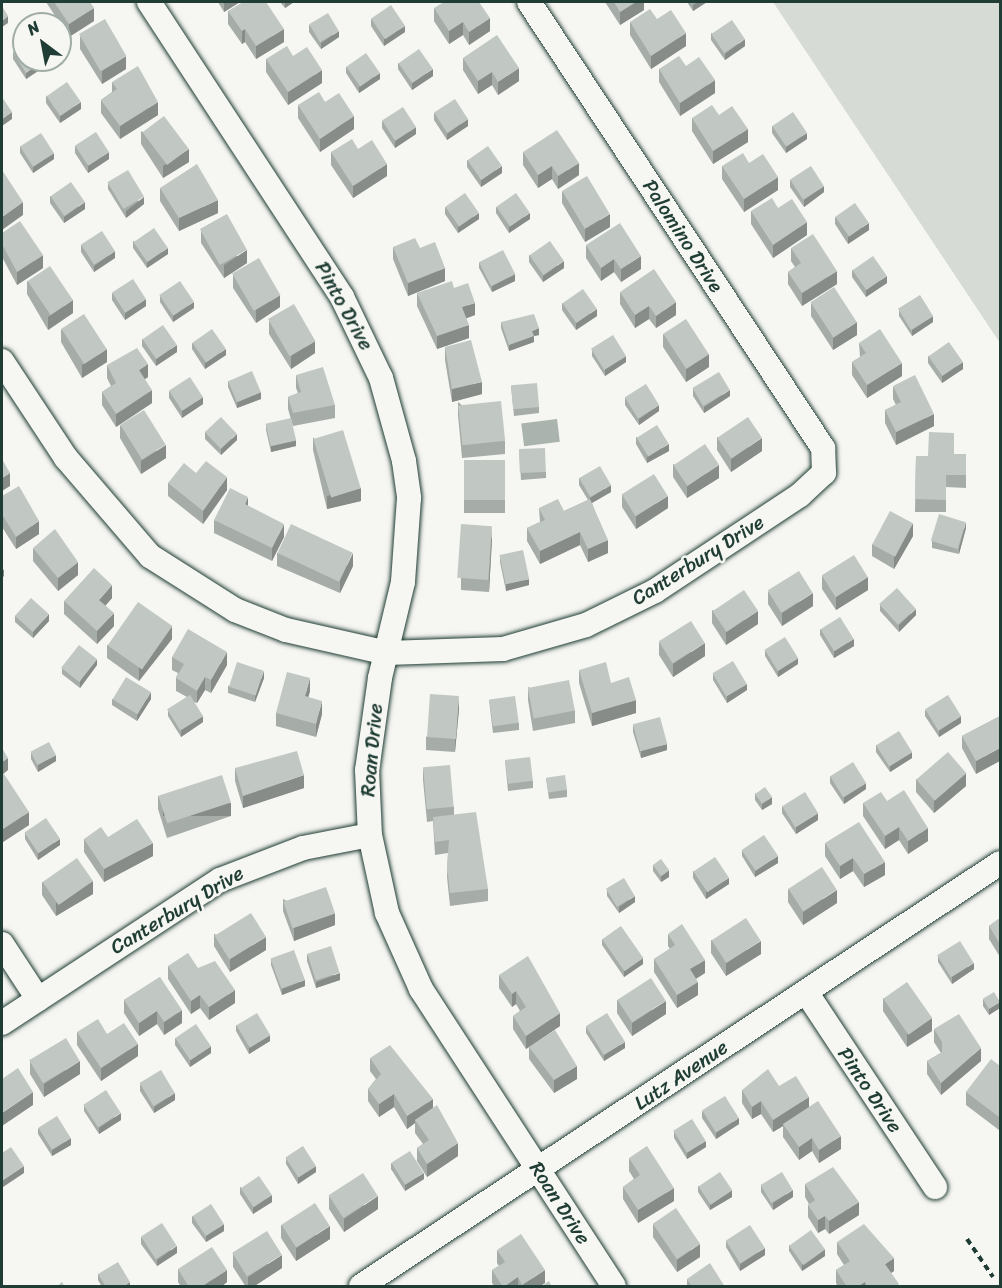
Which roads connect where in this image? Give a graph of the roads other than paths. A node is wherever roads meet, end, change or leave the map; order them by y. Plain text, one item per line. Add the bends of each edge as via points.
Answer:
1 (149, 2) edge
2 (529, 2) edge
3 (2, 360) edge
4 (824, 473) joint
5 (387, 653) junction
6 (370, 835) junction
7 (1000, 863) edge
8 (2, 944) edge
9 (806, 992) junction
10 (38, 999) junction
11 (2, 1023) edge
12 (537, 1170) junction
13 (935, 1187) dead end
14 (362, 1287) edge
15 (614, 1287) edge

1 - 5 street, Pinto Drive via 342,297 381,378 404,461 408,498 403,582
2 - 4 street, Palomino Drive via 823,448
3 - 5 street via 66,458 150,556 235,610 286,630
4 - 5 street, Canterbury Drive via 800,495 655,591 586,625 502,649
5 - 6 street, Roan Drive via 367,770
6 - 10 street, Canterbury Drive via 303,848 220,880
6 - 12 street, Roan Drive via 387,913 421,989
7 - 9 street, Lutz Avenue
8 - 10 street
9 - 12 street, Lutz Avenue
9 - 13 street, Pinto Drive
10 - 11 street, Canterbury Drive
12 - 14 street, Lutz Avenue
12 - 15 street, Roan Drive

